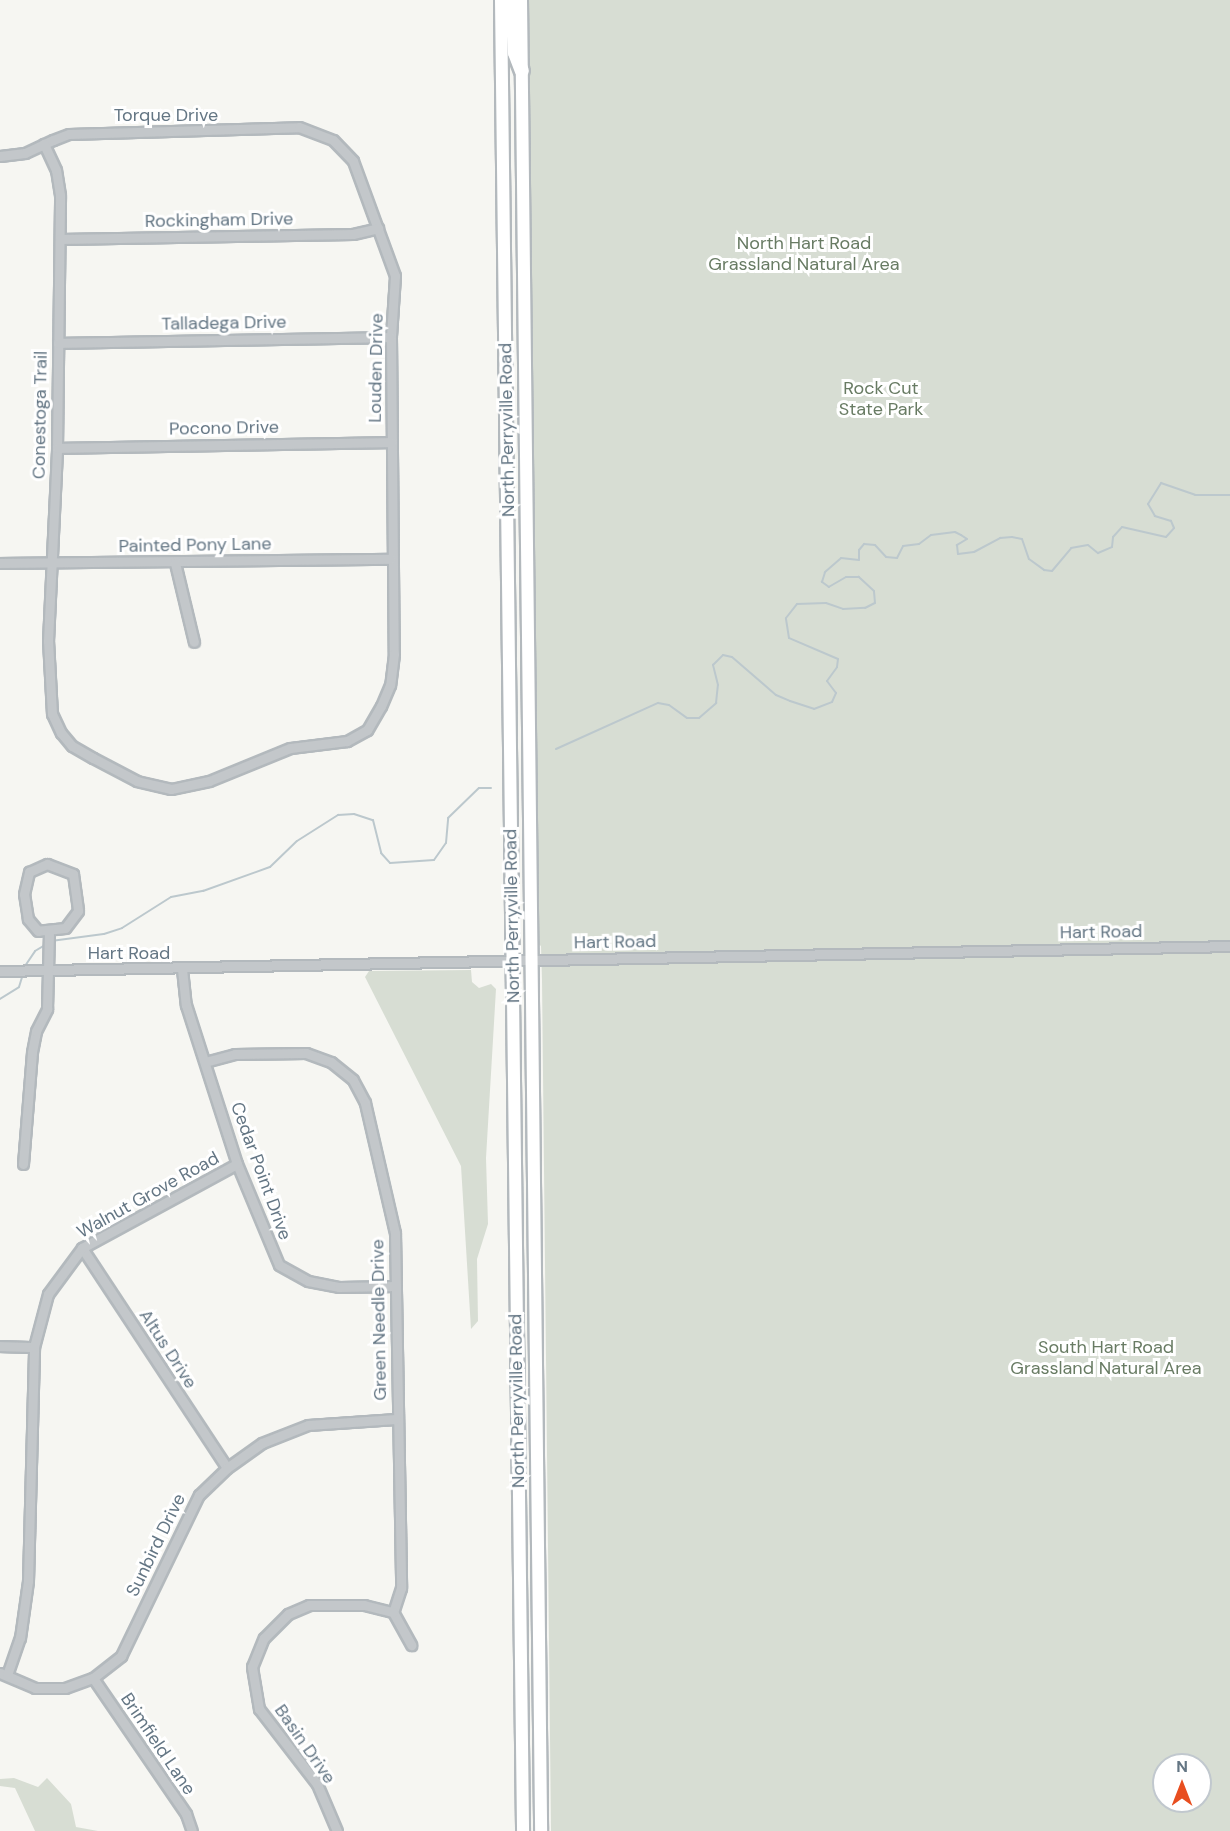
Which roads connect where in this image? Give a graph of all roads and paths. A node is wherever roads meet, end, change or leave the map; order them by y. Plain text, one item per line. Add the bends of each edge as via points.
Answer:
1 (501, 0) edge
2 (512, 0) edge
3 (521, 0) edge
4 (522, 72) junction
5 (333, 140) joint
6 (44, 144) junction
7 (0, 156) edge
8 (378, 228) junction
9 (60, 239) junction
10 (391, 337) junction
11 (58, 343) junction
12 (392, 442) junction
13 (57, 448) junction
14 (391, 559) junction
15 (0, 563) edge
16 (50, 563) junction
17 (175, 563) junction
18 (194, 642) dead end
19 (49, 690) joint
20 (49, 930) junction
21 (1230, 946) edge
22 (529, 960) junction
23 (513, 961) junction
24 (49, 969) junction
25 (182, 969) junction
26 (0, 971) edge
27 (205, 1062) junction
28 (23, 1164) dead end
29 (237, 1164) junction
30 (82, 1248) junction
31 (396, 1286) junction
32 (0, 1346) edge
33 (34, 1347) junction
34 (396, 1419) junction
35 (226, 1467) junction
36 (393, 1612) junction
37 (411, 1645) dead end
38 (3, 1674) edge
39 (93, 1678) junction
40 (192, 1831) edge
41 (337, 1831) edge
42 (523, 1831) edge
43 (541, 1831) edge

1 - 23 main road, North Perryville Road
2 - 4 main road via 515,52
3 - 4 main road, North Perryville Road
4 - 22 main road, North Perryville Road
5 - 6 street, Torque Drive via 299,128 101,130 69,134
5 - 8 street, Louden Drive via 353,161
6 - 7 street, Torque Drive via 13,156
6 - 9 street, Conestoga Trail via 56,170
8 - 9 street, Rockingham Drive via 353,234
8 - 10 street, Louden Drive via 395,276
9 - 11 street, Conestoga Trail
10 - 11 street, Talladega Drive
10 - 12 street, Louden Drive
11 - 13 street, Conestoga Trail
12 - 13 street, Pocono Drive
12 - 14 street, Louden Drive
13 - 16 street, Conestoga Trail
14 - 17 street, Painted Pony Lane
14 - 19 street, Louden Drive via 394,611 390,685 367,730 346,741 290,748 188,786 156,788 72,746 52,714
15 - 16 street, Painted Pony Lane
16 - 17 street, Painted Pony Lane
16 - 19 street, Conestoga Trail
17 - 18 street
20 - 20 street via 38,931 28,919 24,894 29,872 47,864 73,874 78,891 78,911 65,928
20 - 24 street
21 - 22 street, Hart Road
22 - 23 street, Hart Road
22 - 43 main road, North Perryville Road
23 - 25 street, Hart Road
23 - 42 main road, North Perryville Road
24 - 25 street, Hart Road
24 - 26 street, Hart Road
24 - 28 street via 47,1009 36,1031 32,1052
25 - 27 street, Cedar Point Drive via 186,1005
27 - 29 street, Cedar Point Drive
27 - 31 street, Green Needle Drive via 235,1054 306,1053 332,1062 353,1080 365,1103 395,1233
29 - 30 street, Walnut Grove Road
29 - 31 street, Cedar Point Drive via 279,1265 308,1281 339,1287
30 - 33 street, Walnut Grove Road via 48,1294
30 - 35 street, Altus Drive
31 - 34 street, Green Needle Drive
32 - 33 street
33 - 38 street, Walnut Grove Road via 28,1581 20,1638
34 - 35 street, Sunbird Drive via 308,1425 262,1443
34 - 36 street, Green Needle Drive via 401,1588
35 - 39 street, Sunbird Drive via 199,1495 121,1656
36 - 37 street
36 - 41 street, Basin Drive via 364,1605 309,1605 288,1614 264,1638 252,1667 260,1709 316,1784
38 - 39 street, Sunbird Drive via 35,1688 65,1688
39 - 40 street, Brimfield Lane via 186,1814

